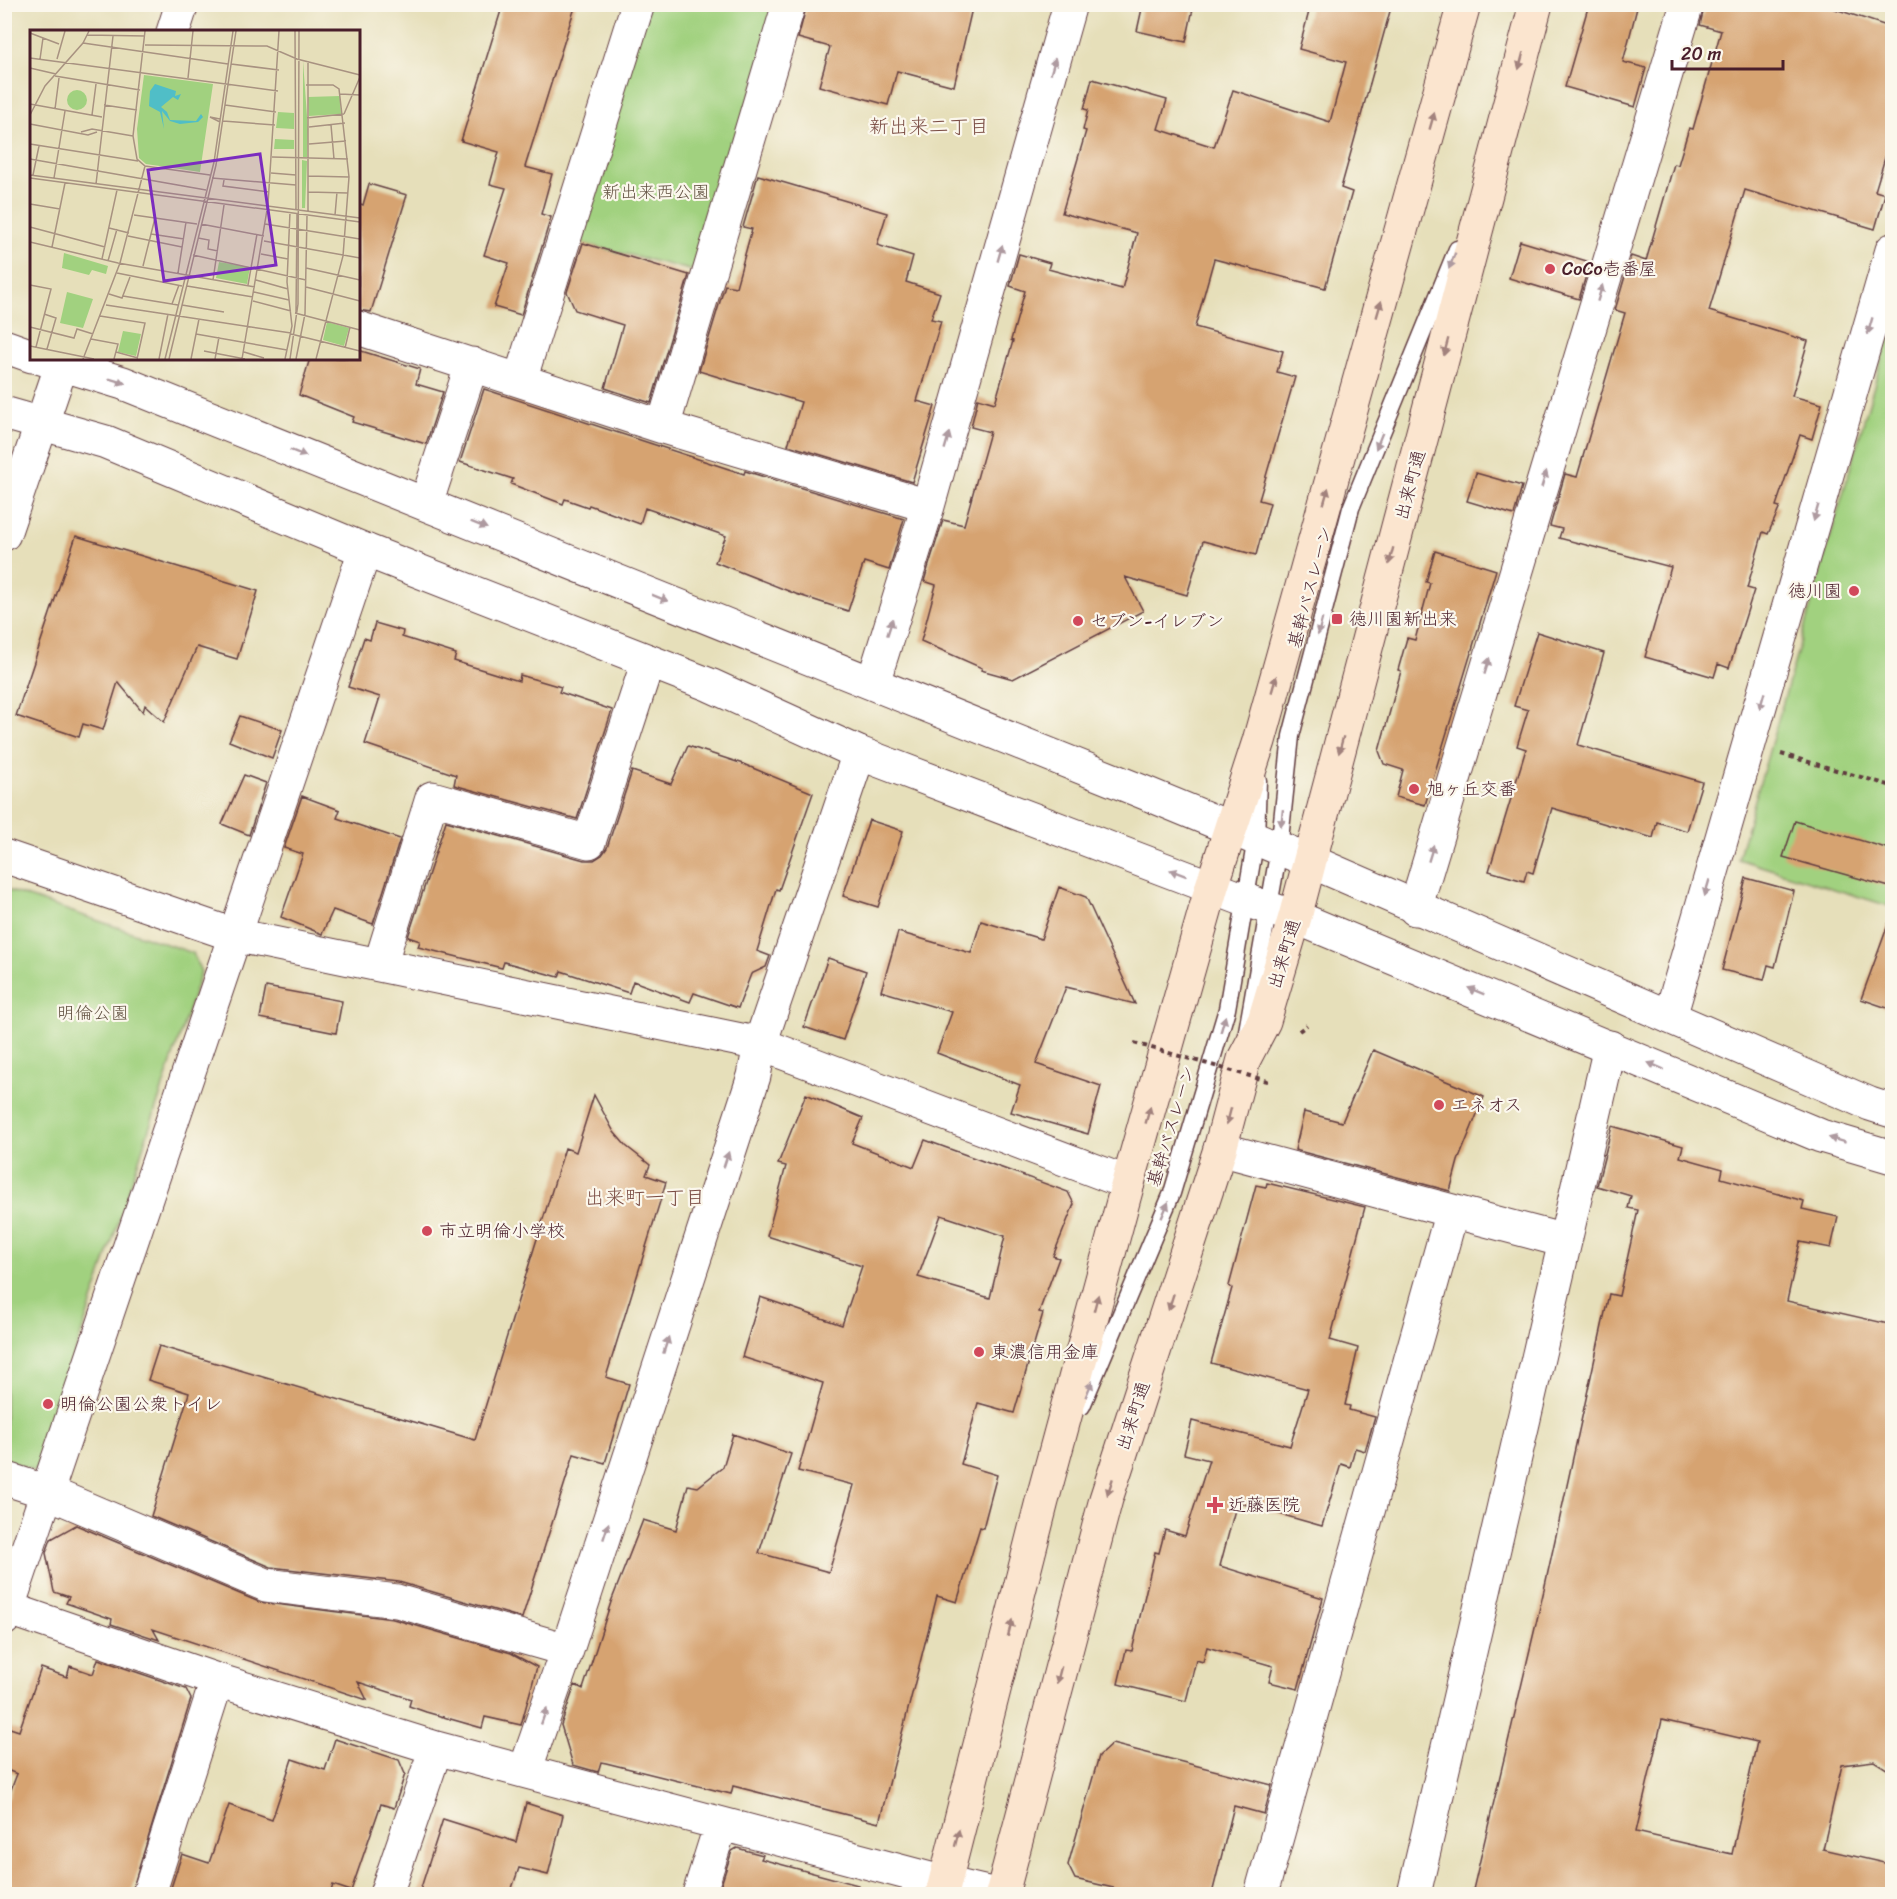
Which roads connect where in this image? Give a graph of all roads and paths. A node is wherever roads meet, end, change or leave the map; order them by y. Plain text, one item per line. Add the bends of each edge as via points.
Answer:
1 (182, 4) edge
2 (638, 4) edge
3 (789, 4) edge
4 (1070, 4) edge
5 (1464, 4) edge
6 (1536, 4) edge
7 (1687, 4) edge
8 (174, 30) edge
9 (1498, 148) junction
10 (1893, 250) edge
11 (360, 329) edge
12 (4, 346) edge
13 (30, 353) edge
14 (50, 360) edge
15 (53, 360) edge
16 (471, 364) junction
17 (520, 380) junction
18 (4, 412) edge
19 (41, 424) junction
20 (663, 427) junction
21 (426, 504) junction
22 (928, 506) junction
23 (4, 534) edge
24 (364, 550) junction
25 (648, 661) junction
26 (873, 683) junction
27 (1751, 739) junction
28 (859, 753) junction
29 (1893, 786) edge
30 (1255, 838) junction
31 (4, 856) edge
32 (1310, 861) junction
33 (1212, 886) junction
34 (1269, 908) junction
35 (1414, 909) junction
36 (234, 935) junction
37 (380, 965) junction
38 (1670, 1017) junction
39 (1134, 1043) dead end
40 (760, 1044) junction
41 (1610, 1047) junction
42 (1271, 1082) dead end
43 (1893, 1111) edge
44 (1220, 1149) junction
45 (1893, 1157) edge
46 (1128, 1183) junction
47 (1452, 1211) junction
48 (1564, 1241) junction
49 (4, 1478) edge
50 (47, 1492) junction
51 (1042, 1501) junction
52 (6, 1611) edge
53 (567, 1650) junction
54 (217, 1680) junction
55 (436, 1748) junction
56 (525, 1771) junction
57 (721, 1824) junction
58 (944, 1889) edge
59 (149, 1894) edge
60 (386, 1894) edge
61 (699, 1894) edge
62 (992, 1894) edge
63 (1002, 1894) edge
64 (1261, 1894) edge
65 (1414, 1894) edge

1 - 8 street
2 - 17 street
3 - 20 street
22 -> 4 street
30 -> 5 main road via 1259,741
6 -> 9 main road, 出来町通
35 -> 7 street
9 -> 30 lane, 基幹バスレーン via 1351,508 1291,736
9 -> 32 main road, 出来町通
10 -> 27 street
11 - 16 street
12 - 13 street
14 - 19 street
15 -> 21 street via 123,383
16 - 17 street
16 - 21 street
17 - 20 street
18 - 19 street
19 - 23 street
19 - 24 street via 106,442
20 - 22 street
21 -> 26 street
26 -> 22 street
24 - 25 street
24 - 36 street
25 - 28 street
25 - 37 street via 589,842 432,798
26 - 30 street
27 - 29 path via 1784,756
27 -> 38 street
33 -> 28 street
28 - 40 street
30 - 32 street
30 - 33 main road
30 - 34 lane, 基幹バスレーン
30 - 34 lane, 基幹バスレーン
31 - 36 street
32 - 34 main road, 出来町通
32 - 35 street
33 - 34 street
46 -> 33 main road
41 -> 34 street
34 -> 44 main road, 出来町通 via 1264,1022 1244,1059
51 -> 34 lane, 基幹バスレーン via 1172,1194 1228,1003
35 - 38 street
36 - 37 street
36 - 50 street
37 - 40 street
38 - 43 street
39 - 42 path, bridge
40 - 46 street
53 -> 40 street via 754,1077
45 -> 41 street via 1821,1136
41 - 48 street
44 - 47 street
44 -> 63 main road, 出来町通 via 1106,1499
51 -> 46 main road
47 - 48 street
47 - 64 street
48 - 65 street
49 - 50 street
50 - 52 street
50 - 53 street via 266,1585 397,1601
58 -> 51 main road
52 - 54 street
56 -> 53 street
54 - 55 street
54 - 59 street
55 - 56 street
55 - 60 street
56 - 57 street
57 - 58 street
57 - 61 street
58 - 62 street

